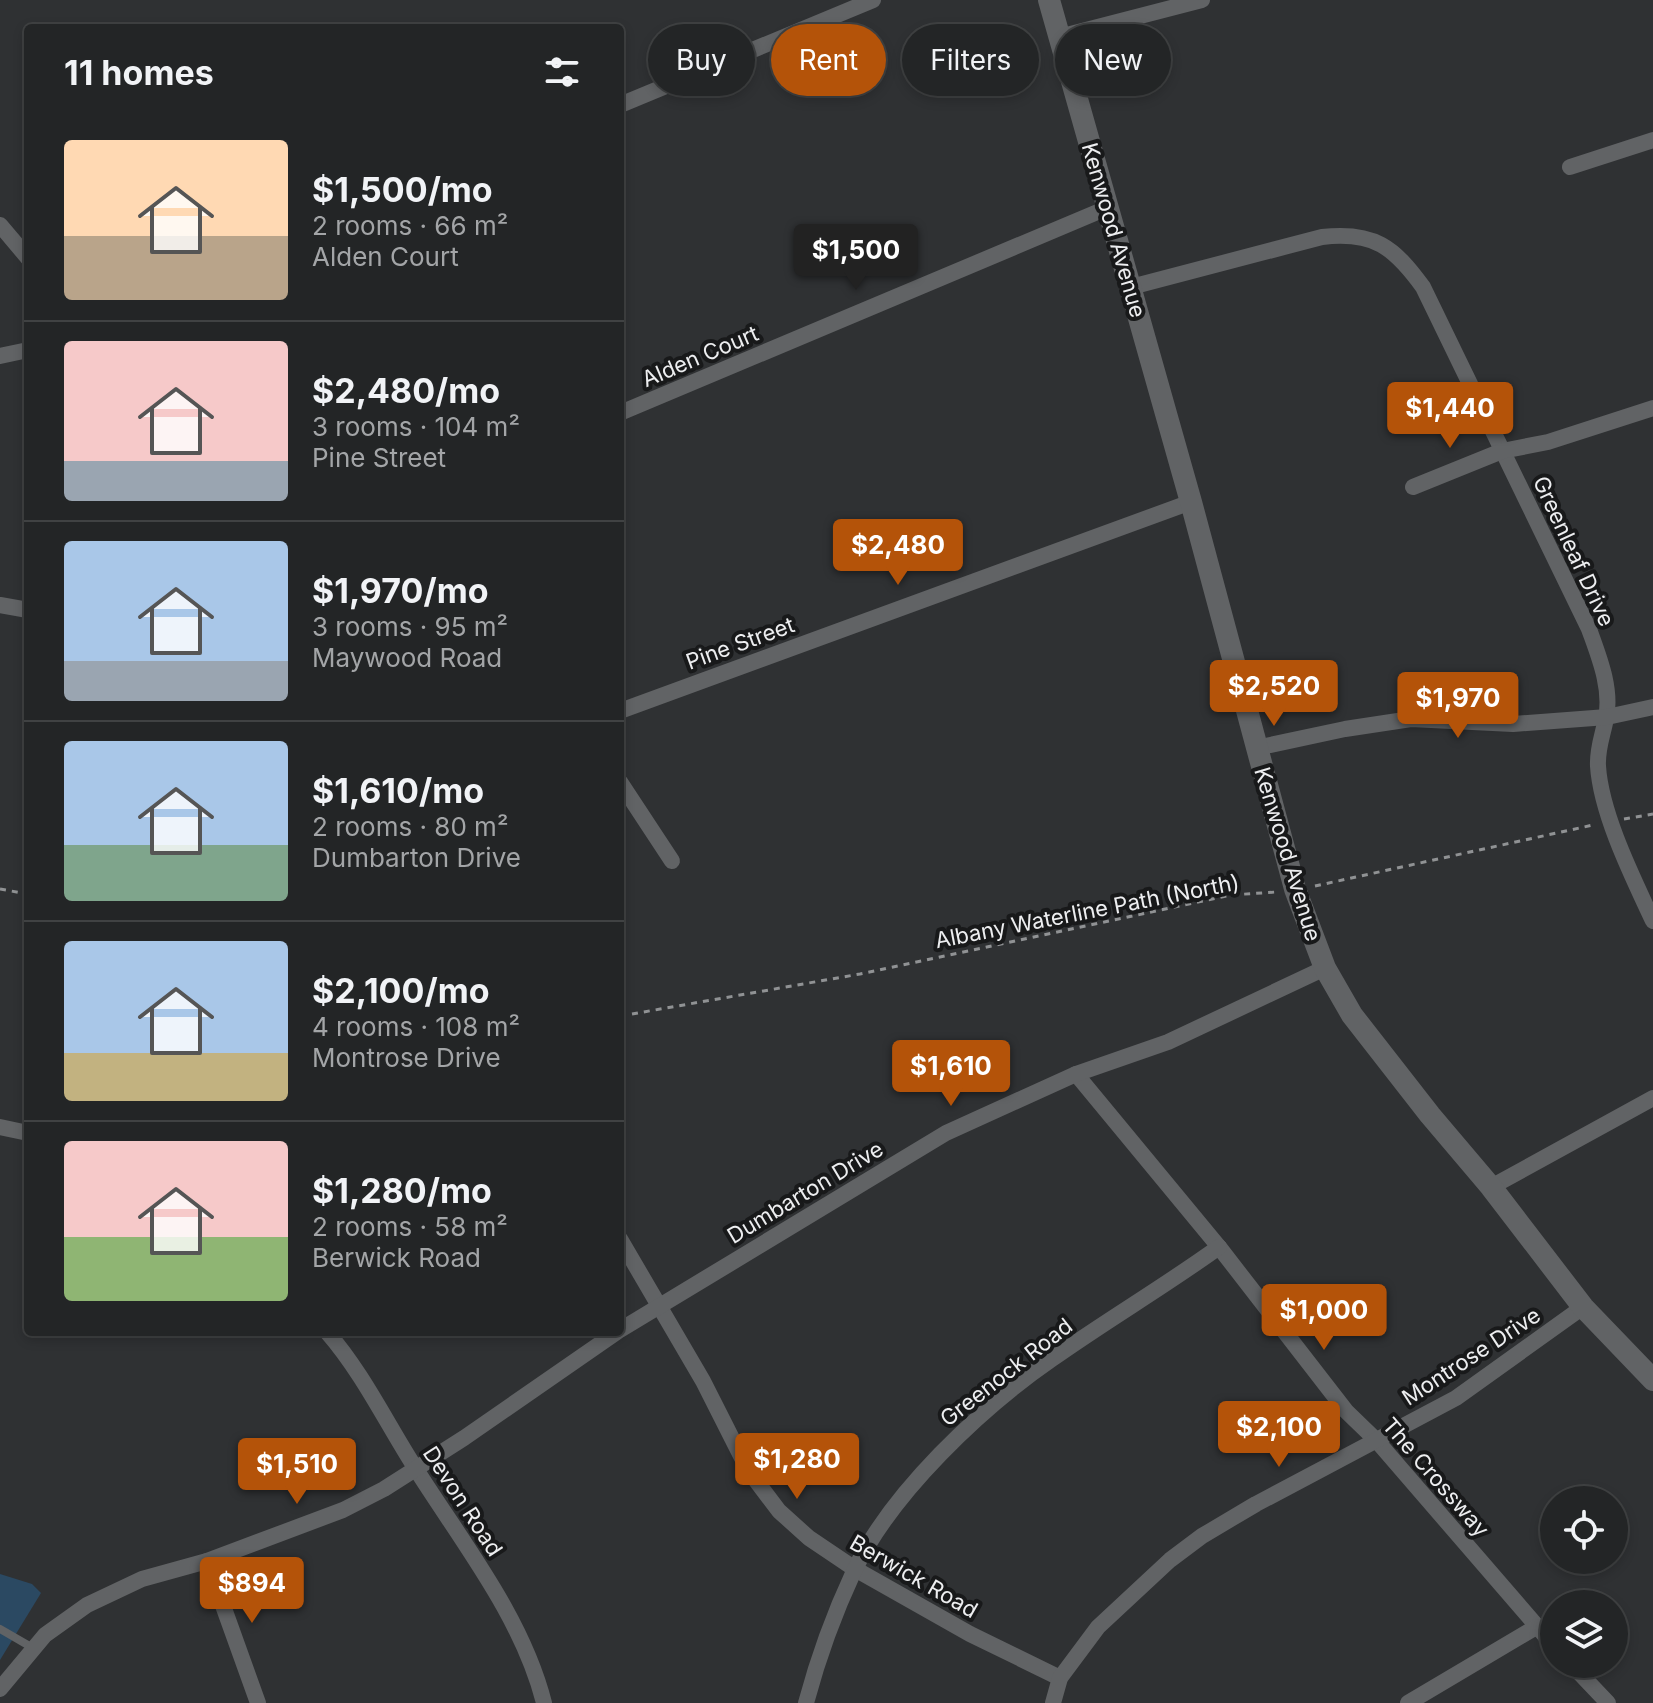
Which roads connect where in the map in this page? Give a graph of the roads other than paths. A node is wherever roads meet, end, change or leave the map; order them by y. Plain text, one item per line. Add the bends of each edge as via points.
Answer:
1 (873, 0) edge
2 (1049, 0) edge
3 (1202, 0) edge
4 (1055, 24) edge
5 (1109, 24) edge
6 (1076, 96) edge
7 (624, 103) edge
8 (1653, 140) edge
9 (1570, 167) dead end
10 (1107, 208) junction
11 (0, 225) edge
12 (24, 253) edge
13 (1131, 287) junction
14 (24, 351) edge
15 (0, 356) edge
16 (1653, 408) edge
17 (624, 411) edge
18 (1502, 451) junction
19 (1413, 487) dead end
20 (1191, 502) junction
21 (0, 605) edge
22 (24, 609) edge
23 (1653, 707) edge
24 (624, 710) edge
25 (1607, 717) junction
26 (1256, 748) junction
27 (624, 788) edge
28 (672, 861) dead end
29 (1653, 921) edge
30 (1325, 968) junction
31 (1076, 1074) junction
32 (1653, 1098) edge
33 (0, 1127) edge
34 (24, 1132) edge
35 (1491, 1187) junction
36 (624, 1246) edge
37 (1219, 1247) junction
38 (659, 1305) junction
39 (1583, 1307) junction
40 (624, 1327) edge
41 (330, 1336) edge
42 (611, 1336) edge
43 (1653, 1380) edge
44 (1377, 1441) junction
45 (415, 1469) junction
46 (207, 1561) junction
47 (855, 1569) junction
48 (1536, 1627) junction
49 (0, 1629) edge
50 (1540, 1631) edge
51 (33, 1648) junction
52 (1060, 1678) junction
53 (1584, 1678) edge
54 (0, 1689) edge
55 (258, 1703) edge
56 (544, 1703) edge
57 (806, 1703) edge
58 (1053, 1703) edge
59 (1408, 1703) edge
60 (1608, 1703) edge

1 - 7 street
2 - 4 street, Kenwood Avenue
3 - 5 street
6 - 10 street, Kenwood Avenue
8 - 9 street
10 - 13 street, Kenwood Avenue
10 - 17 street, Alden Court
11 - 12 street
13 - 18 street, Greenleaf Drive via 1322,237 1370,238 1393,251 1423,287
13 - 20 street, Kenwood Avenue
14 - 15 street
16 - 18 street
18 - 19 street
18 - 25 street, Greenleaf Drive via 1589,629 1603,670
20 - 24 street, Pine Street
20 - 26 street, Kenwood Avenue
21 - 22 street
23 - 25 street
25 - 26 street via 1513,724 1411,719
25 - 29 street, Greenleaf Drive via 1598,770 1611,821
26 - 30 street, Kenwood Avenue via 1295,889
27 - 28 street
30 - 31 street, Dumbarton Drive via 1168,1042
30 - 35 street, Kenwood Avenue via 1385,1059
31 - 37 street, The Crossway
31 - 38 street, Dumbarton Drive via 946,1133
32 - 35 street
33 - 34 street
35 - 39 street, Kenwood Avenue
36 - 38 street, Berwick Road
37 - 44 street, The Crossway via 1336,1399
37 - 47 street, Greenock Road via 1051,1359 953,1440 909,1491
38 - 40 street, Dumbarton Drive
38 - 47 street, Berwick Road via 748,1470 779,1511
39 - 43 street, Kenwood Avenue
39 - 44 street, Montrose Drive via 1456,1398
41 - 45 street, Devon Road
42 - 45 street, Dumbarton Drive
44 - 48 street, The Crossway
44 - 52 street, Montrose Drive via 1202,1536 1098,1627
45 - 46 street, Dumbarton Drive via 343,1510
45 - 56 street, Devon Road via 502,1603
46 - 51 street, Dumbarton Drive via 142,1579 87,1605
46 - 55 street
47 - 52 street, Berwick Road
47 - 57 street, Greenock Road via 820,1651
48 - 50 street, The Crossway
48 - 59 street
49 - 51 lane
51 - 54 street, Dumbarton Drive
52 - 58 street, Montrose Drive
53 - 60 street

